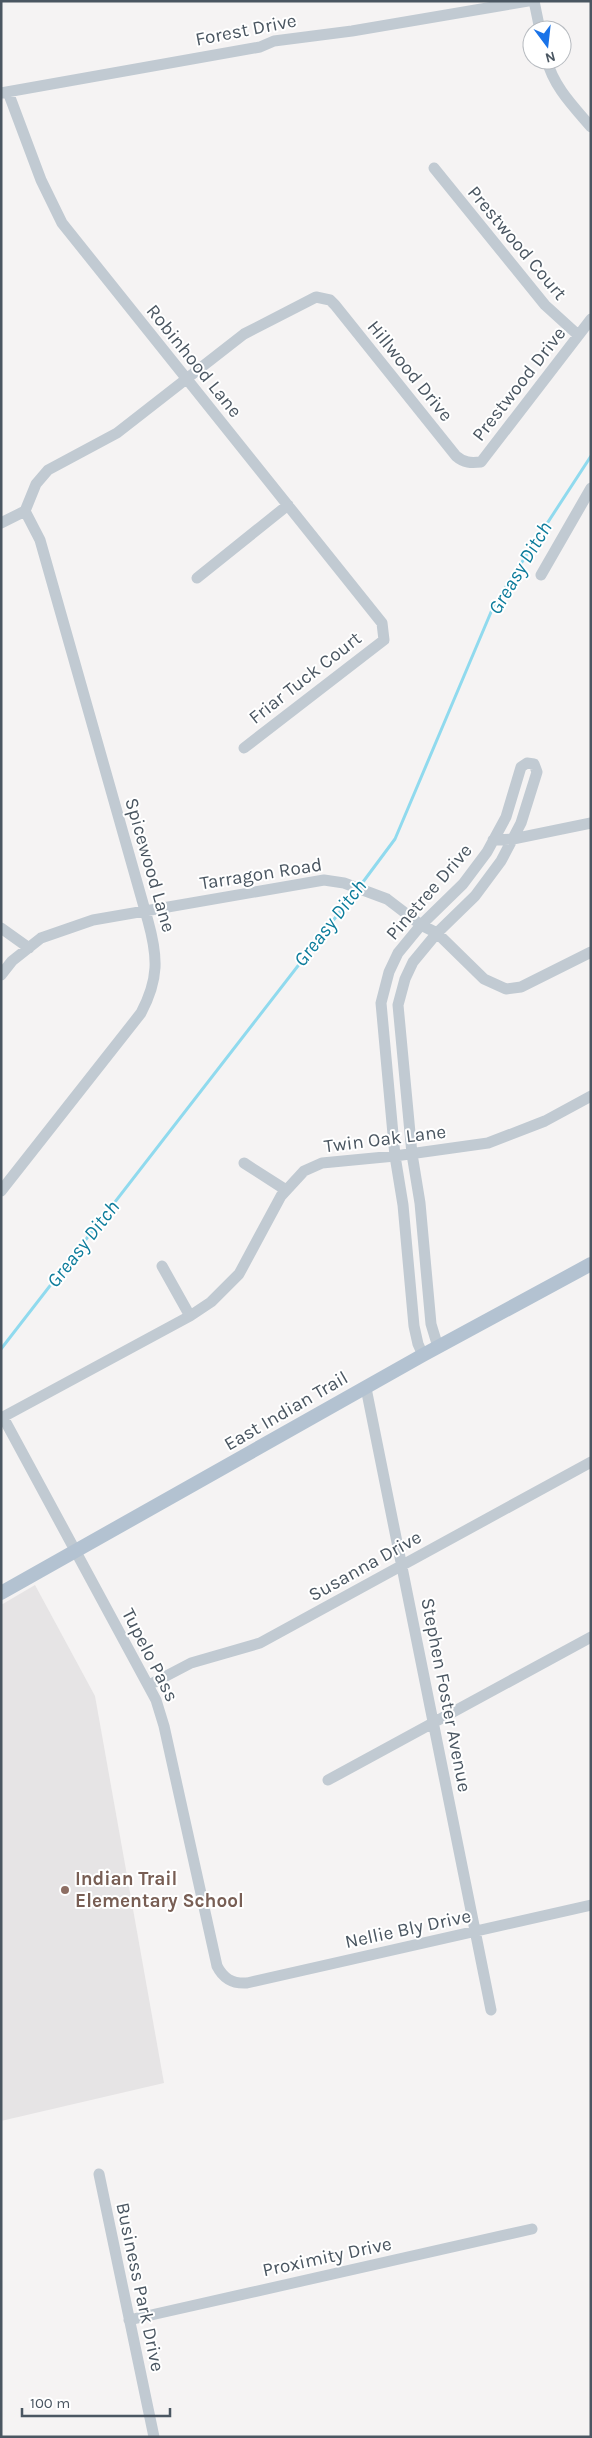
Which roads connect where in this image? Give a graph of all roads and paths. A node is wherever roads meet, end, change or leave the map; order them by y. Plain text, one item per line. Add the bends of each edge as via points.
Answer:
1 (528, 1) edge
2 (534, 1) edge
3 (538, 20) edge
4 (550, 70) edge
5 (5, 93) edge
6 (591, 127) edge
7 (434, 168) dead end
8 (591, 318) edge
9 (578, 335) junction
10 (186, 380) junction
11 (470, 463) joint
12 (591, 488) edge
13 (288, 506) junction
14 (25, 511) junction
15 (1, 522) edge
16 (541, 575) dead end
17 (197, 578) dead end
18 (384, 634) joint
19 (244, 748) dead end
20 (591, 823) edge
21 (493, 840) junction
22 (512, 840) junction
23 (145, 910) junction
24 (421, 925) junction
25 (1, 928) edge
26 (437, 933) junction
27 (28, 948) junction
28 (591, 952) edge
29 (1, 975) edge
30 (591, 1096) edge
31 (412, 1154) junction
32 (395, 1156) junction
33 (244, 1163) dead end
34 (1, 1190) edge
35 (286, 1190) junction
36 (591, 1264) edge
37 (162, 1266) dead end
38 (190, 1316) junction
39 (438, 1347) junction
40 (423, 1355) junction
41 (366, 1388) junction
42 (3, 1417) joint
43 (591, 1462) edge
44 (76, 1552) junction
45 (402, 1565) junction
46 (1, 1593) edge
47 (591, 1637) edge
48 (149, 1685) junction
49 (434, 1723) junction
50 (328, 1780) dead end
51 (591, 1905) edge
52 (476, 1932) junction
53 (232, 1982) joint
54 (491, 2010) dead end
55 (99, 2174) dead end
56 (532, 2229) dead end
57 (129, 2320) junction
58 (154, 2437) edge

1 - 5 street, Forest Drive via 274,42
2 - 3 street
4 - 6 street via 561,90
5 - 10 street, Robinhood Lane via 62,223
7 - 9 street, Prestwood Court via 545,305
8 - 9 street, Prestwood Drive
9 - 11 street, Prestwood Drive via 481,462
10 - 11 street, Hillwood Drive via 244,334 316,297 324,298 335,305 456,456
10 - 13 street, Robinhood Lane
10 - 14 street via 117,434 48,470 36,484
12 - 16 street
13 - 17 street
13 - 18 street, Robinhood Lane via 371,608 382,624
14 - 15 street
14 - 23 street, Spicewood Lane via 40,540
18 - 19 street, Friar Tuck Court via 384,640
20 - 22 street
21 - 22 street
21 - 22 street, Pinetree Drive via 506,817 521,768 527,763 534,764 537,772 534,785
21 - 24 street, Pinetree Drive via 463,884
22 - 26 street, Pinetree Drive via 475,896
23 - 24 street, Tarragon Road via 324,880 375,893
23 - 27 street, Tarragon Road via 74,926 41,938
23 - 34 street, Spicewood Lane via 156,958 154,982 147,1002 134,1023
24 - 26 street, Tarragon Road
24 - 32 street, Pinetree Drive via 398,953 381,1003
25 - 27 street
26 - 28 street, Tarragon Road via 484,979 506,990 522,987
26 - 31 street, Pinetree Drive via 413,962 398,1005
27 - 29 street, Tarragon Road
30 - 31 street, Twin Oak Lane via 500,1140
31 - 32 street, Twin Oak Lane
31 - 39 street, Pinetree Drive via 420,1203 431,1324
32 - 35 street, Twin Oak Lane via 322,1162 304,1171
32 - 40 street, Pinetree Drive via 403,1205 414,1326
33 - 35 street
35 - 38 street, Twin Oak Lane via 239,1274 211,1302
36 - 39 main road, East Indian Trail
37 - 38 street
38 - 42 street, Twin Oak Lane
39 - 40 main road, East Indian Trail
40 - 41 main road, East Indian Trail
41 - 44 main road, East Indian Trail
41 - 45 street, Stephen Foster Avenue
42 - 44 street, Tupelo Pass
43 - 45 street, Susanna Drive
44 - 46 main road, East Indian Trail
44 - 48 street, Tupelo Pass
45 - 48 street, Susanna Drive via 260,1643 191,1663
45 - 49 street, Stephen Foster Avenue
47 - 49 street
48 - 53 street, Tupelo Pass via 164,1726 217,1966 220,1973
49 - 50 street
49 - 52 street, Stephen Foster Avenue
51 - 52 street, Nellie Bly Drive
52 - 53 street, Nellie Bly Drive via 247,1982
52 - 54 street, Stephen Foster Avenue
55 - 57 street, Business Park Drive
56 - 57 street, Proximity Drive
57 - 58 street, Business Park Drive

